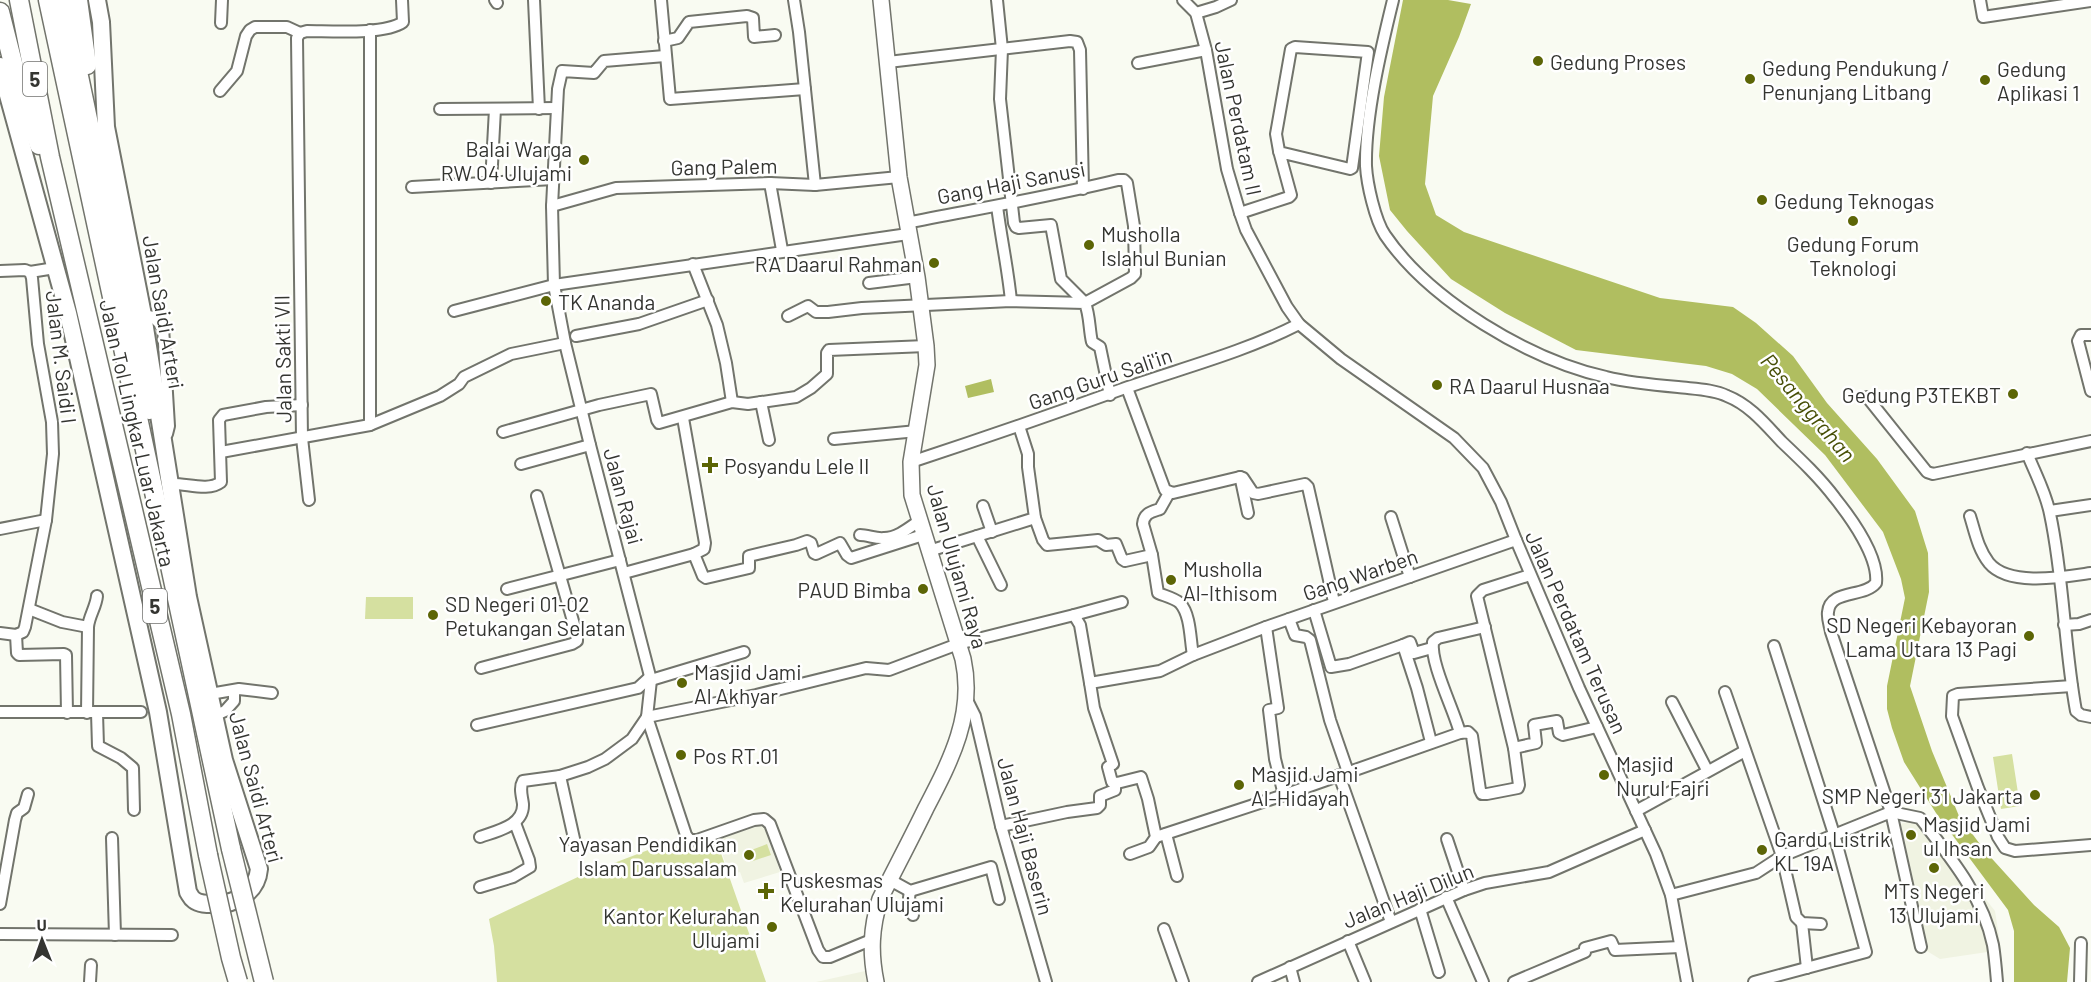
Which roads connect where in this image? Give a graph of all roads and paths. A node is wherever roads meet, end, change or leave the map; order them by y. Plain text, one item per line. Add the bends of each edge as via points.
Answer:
1 (19, 0) edge
2 (48, 0) edge
3 (63, 0) edge
4 (78, 0) edge
5 (97, 0) edge
6 (222, 0) edge
7 (402, 0) edge
8 (534, 0) edge
9 (661, 0) edge
10 (794, 0) edge
11 (881, 0) edge
12 (997, 0) edge
13 (1183, 0) edge
14 (1231, 0) edge
15 (1393, 0) edge
16 (1980, 0) edge
17 (2091, 1) edge
18 (0, 12) edge
19 (1196, 13) junction
20 (221, 23) dead end
21 (370, 30) junction
22 (300, 33) junction
23 (775, 35) dead end
24 (664, 41) junction
25 (1002, 49) junction
26 (1206, 50) junction
27 (665, 56) junction
28 (888, 62) junction
29 (1138, 63) dead end
30 (0, 66) edge
31 (805, 89) junction
32 (220, 91) dead end
33 (557, 108) junction
34 (440, 109) dead end
35 (495, 109) junction
36 (539, 109) junction
37 (87, 112) junction
38 (1279, 152) junction
39 (50, 158) junction
40 (899, 177) junction
41 (554, 179) junction
42 (491, 183) junction
43 (770, 183) junction
44 (815, 185) junction
45 (412, 187) dead end
46 (1083, 189) junction
47 (1012, 202) junction
48 (552, 206) junction
49 (997, 206) junction
50 (1240, 213) junction
51 (907, 228) junction
52 (782, 250) junction
53 (693, 264) junction
54 (55, 268) junction
55 (0, 271) edge
56 (30, 272) junction
57 (917, 278) junction
58 (869, 283) dead end
59 (554, 285) junction
60 (708, 300) junction
61 (1011, 301) junction
62 (1085, 303) junction
63 (921, 305) junction
64 (454, 311) dead end
65 (788, 316) dead end
66 (1299, 324) junction
67 (2091, 335) edge
68 (576, 336) dead end
69 (566, 343) junction
70 (926, 346) junction
71 (1341, 358) joint
72 (1127, 388) junction
73 (2091, 391) edge
74 (1110, 395) junction
75 (1867, 397) dead end
76 (732, 402) junction
77 (762, 402) junction
78 (302, 405) junction
79 (582, 410) junction
80 (683, 418) junction
81 (370, 425) junction
82 (1019, 426) junction
83 (917, 431) junction
84 (503, 432) dead end
85 (302, 438) junction
86 (834, 439) dead end
87 (769, 440) dead end
88 (2091, 441) edge
89 (590, 445) junction
90 (221, 452) junction
91 (2027, 453) junction
92 (911, 462) junction
93 (521, 464) dead end
94 (1240, 477) junction
95 (161, 485) junction
96 (1169, 493) junction
97 (537, 496) dead end
98 (309, 500) dead end
99 (2091, 505) edge
100 (983, 506) dead end
101 (2050, 511) junction
102 (1248, 513) dead end
103 (1970, 516) dead end
104 (1391, 517) dead end
105 (1035, 518) junction
106 (46, 520) junction
107 (921, 528) junction
108 (0, 529) edge
109 (992, 532) junction
110 (860, 535) dead end
111 (977, 536) junction
112 (1515, 540) junction
113 (929, 550) junction
114 (694, 554) junction
115 (1152, 555) junction
116 (621, 560) junction
117 (624, 573) junction
118 (2091, 573) edge
119 (1530, 574) junction
120 (560, 576) junction
121 (1410, 577) junction
122 (2061, 577) junction
123 (1001, 585) dead end
124 (507, 589) dead end
125 (97, 596) dead end
126 (1122, 602) dead end
127 (1334, 602) junction
128 (29, 609) junction
129 (1314, 610) junction
130 (1074, 615) junction
131 (1288, 619) junction
132 (2091, 620) edge
133 (2064, 626) junction
134 (88, 627) junction
135 (1266, 627) junction
136 (1485, 627) junction
137 (0, 633) edge
138 (16, 635) junction
139 (958, 644) junction
140 (1403, 645) junction
141 (1774, 646) dead end
142 (1432, 648) junction
143 (744, 652) dead end
144 (1193, 655) junction
145 (481, 668) dead end
146 (651, 679) junction
147 (1090, 683) junction
148 (2072, 686) junction
149 (234, 691) junction
150 (1725, 692) dead end
151 (272, 693) dead end
152 (210, 694) junction
153 (967, 700) junction
154 (1672, 702) dead end
155 (0, 712) edge
156 (141, 712) dead end
157 (67, 713) junction
158 (92, 713) junction
159 (214, 716) junction
160 (647, 717) junction
161 (2091, 717) edge
162 (477, 725) dead end
163 (1597, 726) junction
164 (1460, 733) junction
165 (1431, 742) junction
166 (1514, 748) junction
167 (1745, 751) junction
168 (1707, 770) junction
169 (1344, 774) junction
170 (560, 776) junction
171 (1115, 783) junction
172 (28, 794) dead end
173 (1284, 795) junction
174 (134, 810) dead end
175 (1636, 811) junction
176 (1891, 812) junction
177 (514, 823) junction
178 (1001, 826) junction
179 (1645, 830) junction
180 (1834, 834) junction
181 (1161, 836) junction
182 (480, 837) dead end
183 (112, 838) dead end
184 (1447, 839) dead end
185 (575, 843) dead end
186 (2091, 844) edge
187 (1131, 854) dead end
188 (1782, 856) junction
189 (1177, 876) dead end
190 (890, 880) junction
191 (480, 887) dead end
192 (1464, 890) junction
193 (910, 891) junction
194 (1671, 895) junction
195 (1446, 897) junction
196 (999, 899) dead end
197 (0, 904) edge
198 (1420, 909) junction
199 (914, 915) dead end
200 (1391, 922) junction
201 (1803, 922) junction
202 (1821, 924) dead end
203 (1164, 929) dead end
204 (0, 934) edge
205 (115, 935) junction
206 (172, 935) dead end
207 (871, 940) junction
208 (1348, 941) junction
209 (2080, 943) dead end
210 (1680, 947) junction
211 (1921, 947) dead end
212 (91, 965) dead end
213 (1290, 968) junction
214 (1808, 968) junction
215 (1439, 972) dead end
216 (90, 982) edge
217 (238, 982) edge
218 (264, 982) edge
219 (876, 982) edge
220 (1046, 982) edge
221 (1183, 982) edge
222 (1258, 982) edge
223 (1294, 982) edge
224 (1365, 982) edge
225 (1483, 982) edge
226 (1514, 982) edge
227 (1686, 982) edge
228 (1754, 982) edge
229 (1997, 982) edge
230 (2080, 982) edge

1 - 39 highway, Jalan Tol Lingkar Luar Jakarta / 5
2 - 95 highway, Jalan Tol Lingkar Luar Jakarta / 5
3 - 37 highway
4 - 37 highway via 87,58
5 - 95 main road, Jalan Saidi Arteri via 106,127 163,436
6 - 20 street
7 - 21 street via 404,22
8 - 36 street
9 - 24 street
10 - 31 street
11 - 28 street, Jalan Ulujami Raya
12 - 25 street
13 - 19 street, Jalan Perdatam II
14 - 19 street
15 - 176 street via 1368,126 1366,167 1384,234 1413,269 1457,306 1508,339 1562,365 1607,378 1726,395 1746,406 1825,484 1850,517 1875,571 1874,586 1835,599 1828,613
16 - 17 street via 1983,17
18 - 39 highway via 34,134
19 - 26 street, Jalan Perdatam II
21 - 22 street
21 - 81 street
22 - 32 street via 287,27 250,30 237,71
22 - 78 street, Jalan Sakti VII via 297,38
23 - 24 street via 754,37 753,18 747,16 689,22 678,38
24 - 27 street
25 - 28 street
25 - 46 street via 1077,42
25 - 47 street via 1000,99
26 - 29 street
26 - 50 street, Jalan Perdatam II via 1227,169
27 - 31 street via 670,99
27 - 33 street, Jalan Rajai via 604,61 594,74 561,71
28 - 40 street, Jalan Ulujami Raya
30 - 54 main road, Jalan Saidi Arteri
31 - 44 street
33 - 36 street
33 - 41 street, Jalan Rajai
34 - 35 street
35 - 36 street
35 - 42 street
37 - 95 highway
38 - 38 street via 1276,134 1291,49 1368,52 1352,168
38 - 50 street via 1290,196
39 - 217 highway, Jalan Tol Lingkar Luar Jakarta / 5, bridge via 180,714
40 - 44 street, Gang Palem
40 - 51 street, Jalan Ulujami Raya
41 - 42 street
41 - 48 street, Jalan Rajai
42 - 45 street
43 - 44 street, Gang Palem
43 - 48 street, Gang Palem via 616,188
43 - 52 street
46 - 47 street, Gang Haji Sanusi
46 - 62 street, Gang Haji Sanusi via 1124,180 1127,183 1134,226 1135,274
47 - 49 street, Gang Haji Sanusi
47 - 62 street via 1016,227 1051,225 1061,279
48 - 59 street, Jalan Rajai
49 - 51 street, Gang Haji Sanusi
49 - 61 street
50 - 66 street, Jalan Perdatam II via 1278,293
51 - 52 street
51 - 57 street, Jalan Ulujami Raya
52 - 53 street
53 - 59 street
53 - 60 street
54 - 56 street
54 - 159 main road, Jalan Saidi Arteri via 158,712 188,892 203,904 235,900 252,889 260,869 224,760
55 - 56 street, Jalan M. Saidi I
56 - 106 street, Jalan M. Saidi I via 52,422
57 - 58 street
57 - 63 street, Jalan Ulujami Raya
59 - 64 street
59 - 69 street, Jalan Rajai
60 - 68 street via 639,324
60 - 76 street via 726,363
61 - 62 street
61 - 63 street
62 - 74 street via 1092,342 1100,347
63 - 65 street via 828,312 816,312 808,306
63 - 70 street, Jalan Ulujami Raya
66 - 71 street, Jalan Perdatam II
66 - 72 street, Gang Guru Sali'in via 1220,357
67 - 73 street via 2081,335 2078,341
69 - 79 street, Jalan Rajai
69 - 81 street, Jalan Sakti VII via 512,354 464,377 445,392
70 - 77 street via 829,350 827,374 811,388 796,397
70 - 83 street, Jalan Ulujami Raya
71 - 112 street, Jalan Perdatam Terusan via 1454,438 1483,468
72 - 74 street, Gang Guru Sali'in
72 - 96 street via 1162,485
74 - 82 street, Gang Guru Sali'in
75 - 91 street via 1927,472 1933,474
76 - 77 street
76 - 80 street
77 - 87 street
78 - 85 street, Jalan Sakti VII
78 - 90 street via 223,415 219,420
79 - 80 street via 651,394 658,422
79 - 84 street
79 - 89 street, Jalan Rajai
80 - 114 street via 705,543 704,549
81 - 85 street, Jalan Sakti VII
82 - 92 street, Gang Guru Sali'in
82 - 105 street via 1028,454
83 - 86 street
83 - 92 street, Jalan Ulujami Raya
85 - 90 street
85 - 98 street
88 - 91 street
89 - 93 street
89 - 116 street, Jalan Rajai
90 - 95 street via 218,485
91 - 101 street
92 - 107 street, Jalan Ulujami Raya via 912,495
94 - 96 street
94 - 102 street
94 - 127 street via 1258,494 1306,484
95 - 152 main road, Jalan Saidi Arteri
95 - 218 highway, Jalan Tol Lingkar Luar Jakarta / 5, bridge via 231,849
96 - 115 street via 1161,509 1143,519
97 - 120 street
99 - 101 street
100 - 109 street
101 - 122 street
103 - 122 street via 1979,547 1994,568 2018,577
104 - 121 street
105 - 109 street
105 - 115 street via 1047,545 1098,540 1106,545 1116,544 1125,561
106 - 108 street
106 - 128 street, Jalan M. Saidi I
107 - 110 street via 882,539
107 - 113 street, Jalan Ulujami Raya
107 - 114 street via 851,558 843,544 816,554 807,541 749,556 749,568 706,578
109 - 111 street
111 - 113 street
111 - 123 street
112 - 119 street, Jalan Perdatam Terusan
112 - 121 street, Gang Warben
113 - 139 street, Jalan Ulujami Raya
114 - 117 street
115 - 144 street via 1158,593 1178,602 1184,610
116 - 117 street, Jalan Rajai
116 - 120 street
117 - 146 street, Jalan Rajai
118 - 122 street
119 - 136 street via 1478,594
119 - 163 street, Jalan Perdatam Terusan
120 - 124 street
120 - 145 street via 577,641
121 - 127 street, Gang Warben
122 - 133 street
125 - 134 street
126 - 130 street
127 - 129 street, Gang Warben
128 - 134 street
128 - 138 street, Jalan M. Saidi I via 23,632
129 - 131 street, Gang Warben
129 - 140 street via 1332,667
130 - 139 street
130 - 147 street via 1080,625
131 - 135 street, Gang Warben
131 - 169 street via 1294,635 1310,640
132 - 133 street
133 - 148 street
134 - 158 street
135 - 144 street, Gang Warben
135 - 173 street via 1278,708 1269,710
136 - 142 street via 1438,638
136 - 166 street
137 - 138 street
138 - 157 street via 19,655 66,656
139 - 153 street, Jalan Ulujami Raya via 966,669
139 - 160 street via 886,671 866,668
140 - 142 street via 1410,642 1414,652
140 - 165 street
141 - 180 street
142 - 164 street
143 - 146 street
144 - 147 street, Gang Warben via 1160,671
146 - 160 street, Jalan Rajai
146 - 162 street via 638,688
147 - 171 street
148 - 161 street via 2076,711
148 - 186 street via 1953,696 1952,716 2005,848 2015,851
149 - 151 street
149 - 152 street
149 - 159 street via 234,701
150 - 167 street
152 - 159 main road, Jalan Saidi Arteri
153 - 178 street, Jalan Haji Baserin via 975,716
153 - 190 street, Jalan Ulujami Raya via 952,758
154 - 168 street
155 - 157 street
156 - 158 street
157 - 158 street
158 - 174 street via 98,746 133,768
160 - 170 street via 619,750 588,767
160 - 207 street via 690,840 764,819 770,824 823,957
163 - 166 street via 1563,735 1558,733 1557,721 1534,725 1536,743
163 - 175 street, Jalan Perdatam Terusan
164 - 165 street
164 - 166 street via 1472,736 1482,794 1519,787
165 - 169 street
167 - 168 street
167 - 188 street
168 - 175 street
169 - 173 street
169 - 200 street
170 - 177 street via 523,781 523,808
170 - 185 street
171 - 178 street via 1115,790 1100,796 1097,808
171 - 181 street via 1142,778
172 - 197 street via 15,820
173 - 181 street
175 - 179 street, Jalan Perdatam Terusan
176 - 180 street
176 - 211 street
176 - 229 street via 1920,818 1961,870 1993,944
177 - 182 street
177 - 191 street via 530,867
178 - 220 street, Jalan Haji Baserin
179 - 192 street, Jalan Haji Dilun via 1549,872
179 - 194 street, Jalan Perdatam Terusan
180 - 188 street
180 - 214 street via 1866,952
181 - 187 street via 1149,847
181 - 189 street
183 - 205 street
184 - 192 street
188 - 194 street via 1756,873
188 - 201 street via 1796,917
190 - 193 street
190 - 207 street, Jalan Ulujami Raya via 873,919
192 - 195 street, Jalan Haji Dilun
193 - 196 street via 991,867
193 - 199 street
194 - 210 street, Jalan Perdatam Terusan
195 - 198 street, Jalan Haji Dilun
195 - 225 street
198 - 200 street, Jalan Haji Dilun
198 - 215 street
200 - 208 street, Jalan Haji Dilun
201 - 202 street
201 - 214 street
203 - 221 street
204 - 205 street
205 - 206 street
207 - 219 street, Jalan Ulujami Raya
208 - 213 street, Jalan Haji Dilun
208 - 224 street
209 - 230 street
210 - 226 street via 1615,950 1611,941 1585,948 1585,952
210 - 227 street, Jalan Perdatam Terusan
212 - 216 street
213 - 222 street, Jalan Haji Dilun
213 - 223 street
214 - 228 street

